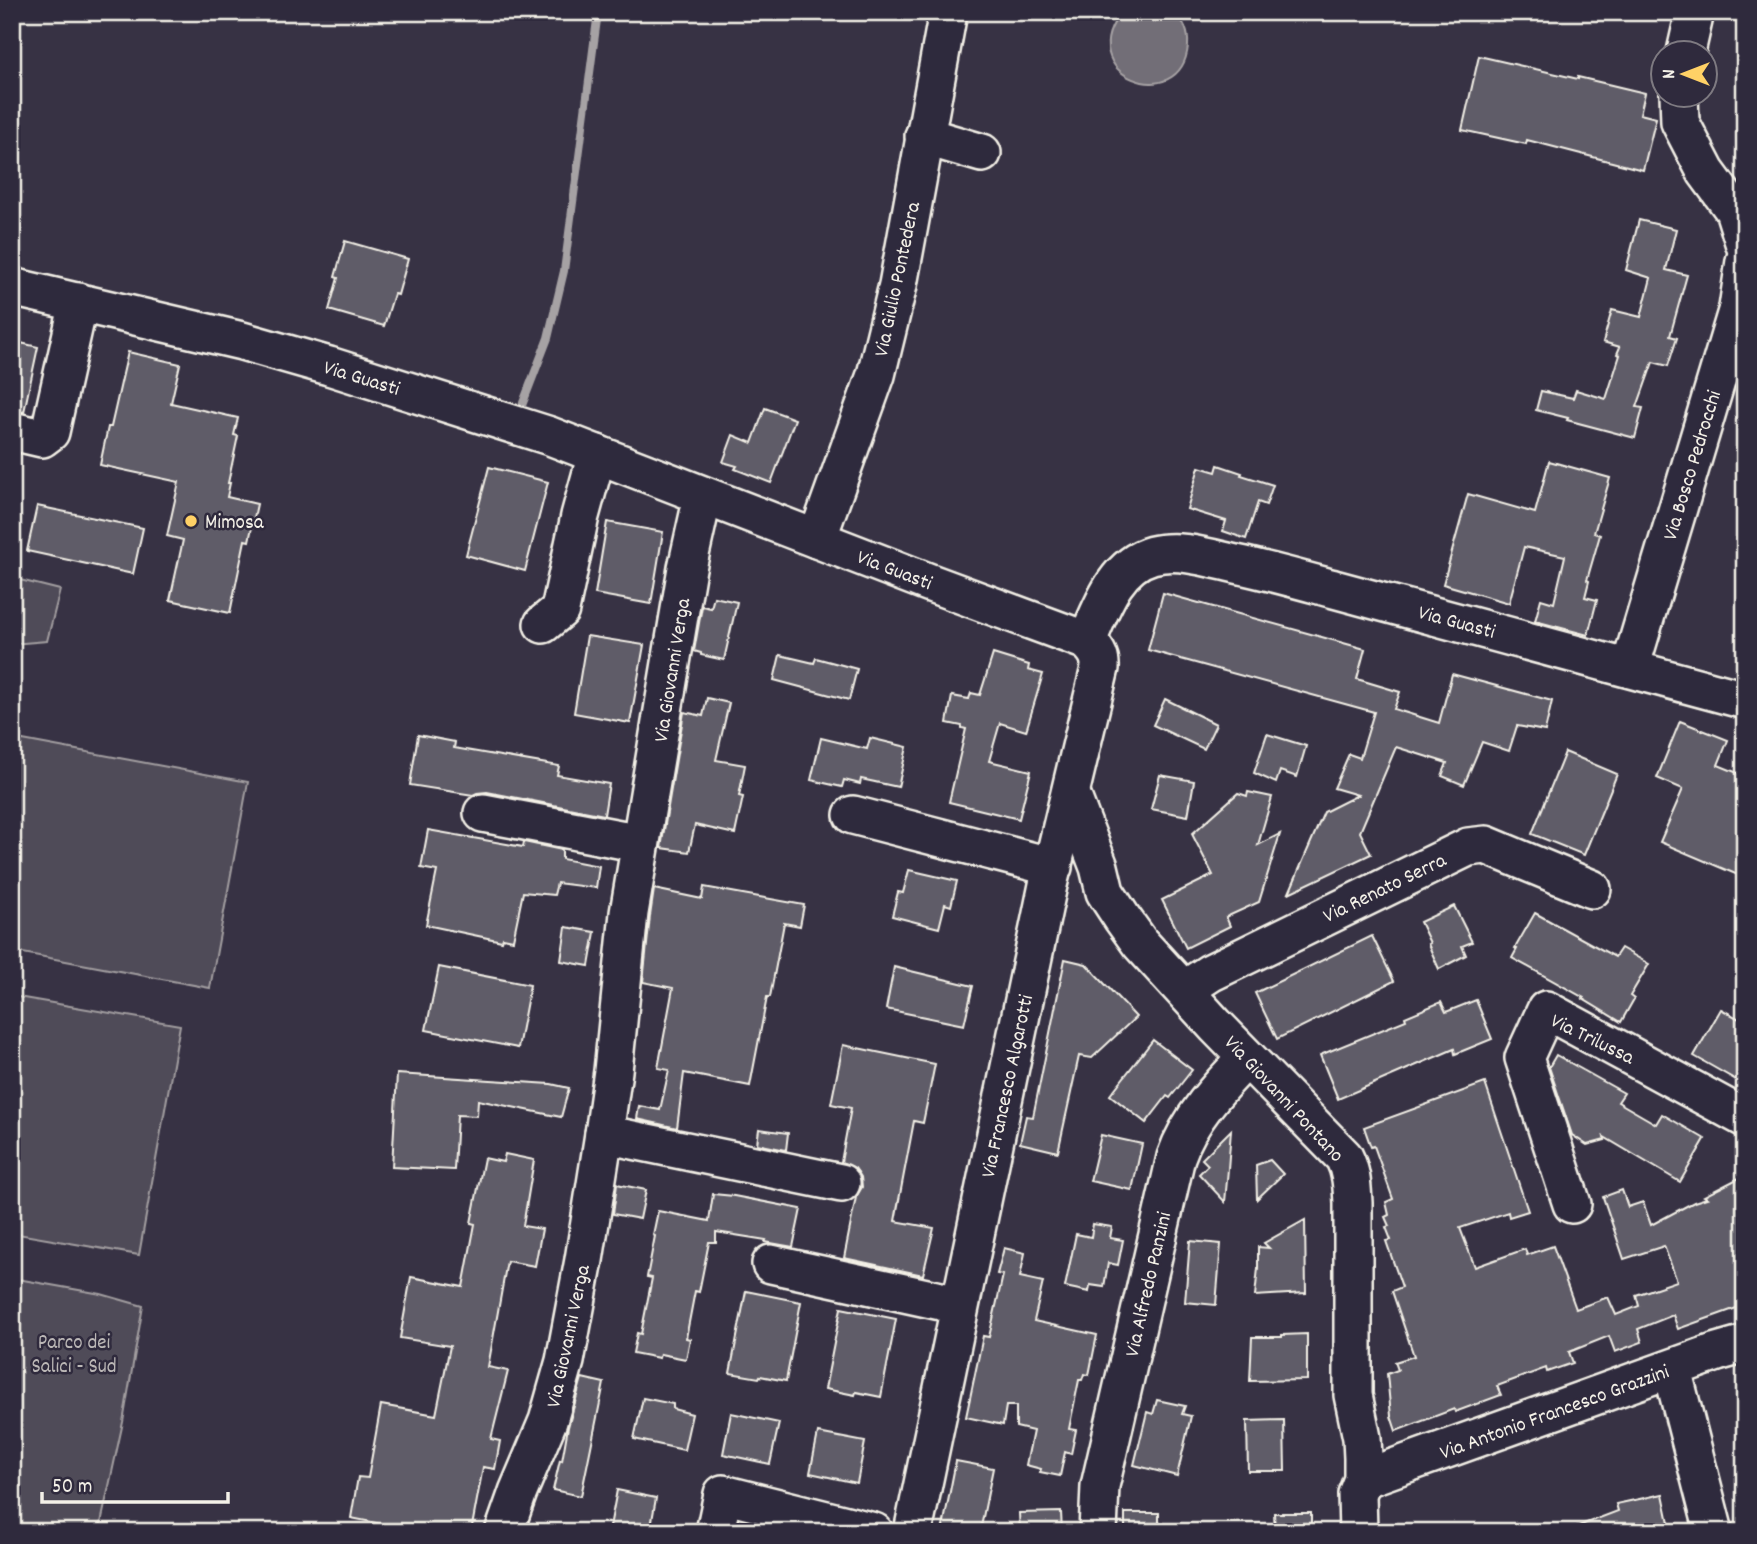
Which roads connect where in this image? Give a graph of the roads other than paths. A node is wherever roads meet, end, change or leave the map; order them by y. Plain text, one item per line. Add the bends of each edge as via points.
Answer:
1 (948, 12) edge
2 (1695, 12) edge
3 (1689, 38) edge
4 (1680, 108) edge
5 (924, 136) junction
6 (982, 153) dead end
7 (1745, 245) edge
8 (1745, 261) edge
9 (12, 287) edge
10 (79, 302) junction
11 (12, 431) edge
12 (597, 454) junction
13 (706, 497) junction
14 (817, 539) junction
15 (543, 624) dead end
16 (1087, 641) junction
17 (1630, 668) junction
18 (1745, 700) edge
19 (1071, 794) junction
20 (483, 813) dead end
21 (853, 815) dead end
22 (640, 844) junction
23 (1052, 867) junction
24 (1592, 889) dead end
25 (1184, 990) junction
26 (1247, 1058) junction
27 (1745, 1118) edge
28 (604, 1134) junction
29 (841, 1183) dead end
30 (1572, 1204) dead end
31 (771, 1264) dead end
32 (959, 1305) junction
33 (1745, 1344) edge
34 (1672, 1369) junction
35 (1363, 1479) junction
36 (504, 1532) edge
37 (715, 1532) edge
38 (874, 1532) edge
39 (913, 1532) edge
40 (1098, 1532) edge
41 (1358, 1532) edge
42 (1714, 1532) edge

1 - 5 street, Via Giulio Pontedera
2 - 3 street
4 - 7 street via 1680,122 1706,172 1734,210
5 - 6 street
5 - 14 street, Via Giulio Pontedera via 898,285 876,375
8 - 17 street, Via Bosco Pedrocchi via 1738,308
9 - 10 street, Via Guasti
10 - 11 street via 50,432 42,438
10 - 12 street, Via Guasti via 329,366
12 - 13 street, Via Guasti
12 - 15 street via 560,610
13 - 14 street, Via Guasti
13 - 22 street, Via Giovanni Verga via 687,568
14 - 16 street, Via Guasti
16 - 17 street, Via Guasti via 1122,573 1152,555 1174,552 1267,571
16 - 19 street, Via Francesco Algarotti via 1101,664
17 - 18 street, Via Guasti
19 - 23 street, Via Francesco Algarotti
19 - 25 street, Via Giovanni Pontano via 1105,892 1140,943
20 - 22 street
21 - 23 street
22 - 28 street, Via Giovanni Verga
23 - 32 street, Via Francesco Algarotti
24 - 25 street, Via Renato Serra via 1486,845 1468,847
25 - 26 street, Via Giovanni Pontano
26 - 35 street, Via Giovanni Pontano via 1344,1157 1349,1168 1353,1395 1362,1438
26 - 40 street, Via Alfredo Panzini via 1190,1125 1176,1157 1100,1486
27 - 30 street, Via Trilussa via 1546,1010 1524,1058
28 - 29 street
28 - 36 street, Via Giovanni Verga via 565,1361 548,1421
31 - 32 street
32 - 39 street, Via Francesco Algarotti
33 - 34 street, Via Antonio Francesco Grazzini
34 - 35 street, Via Antonio Francesco Grazzini
34 - 42 street
35 - 41 street, Via Giovanni Pontano via 1357,1494
37 - 38 street via 723,1494

